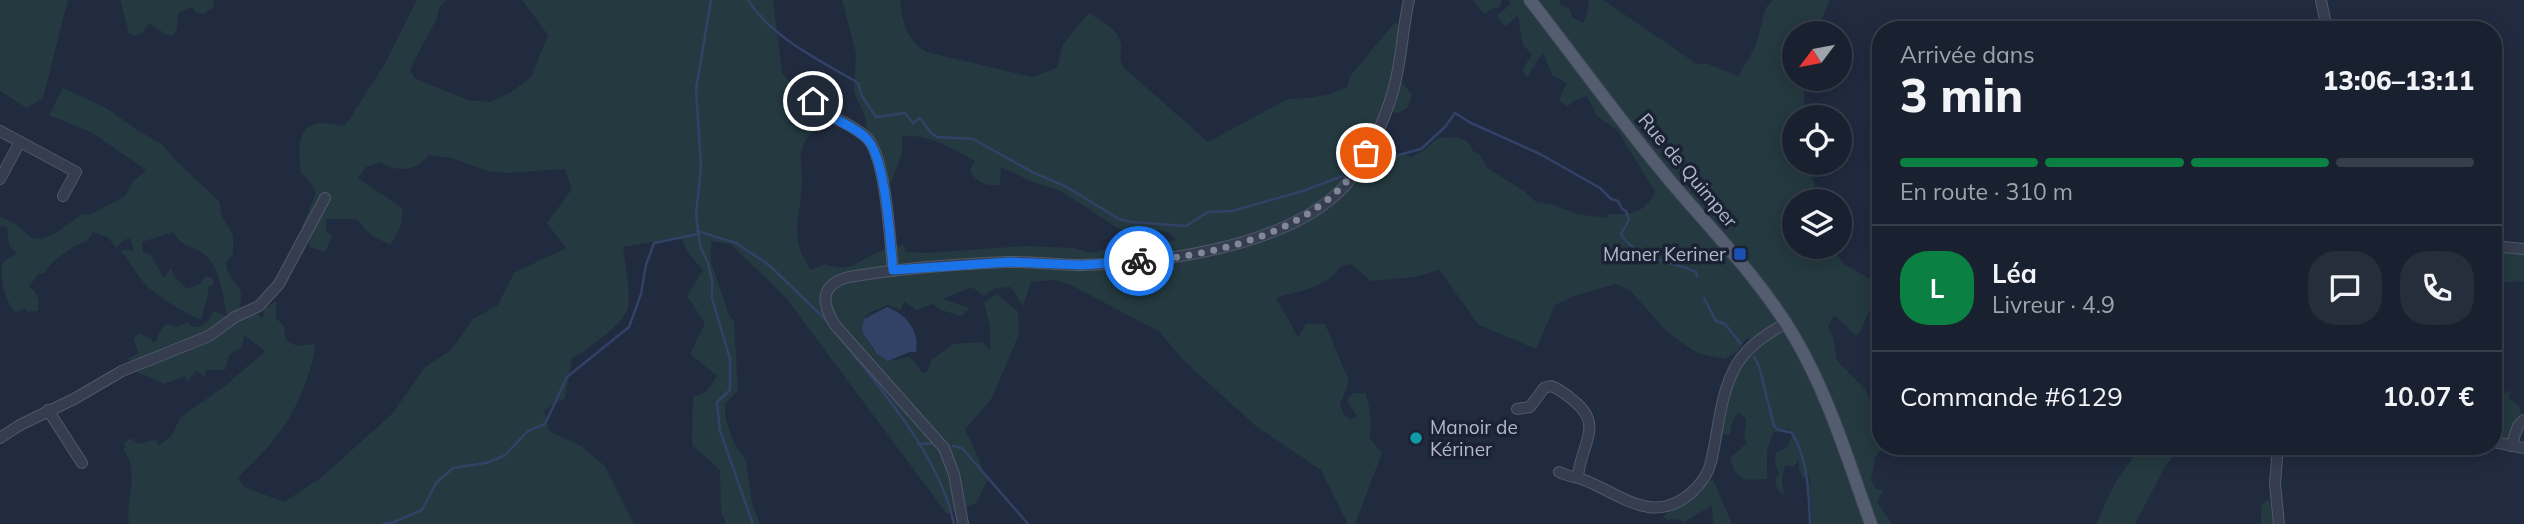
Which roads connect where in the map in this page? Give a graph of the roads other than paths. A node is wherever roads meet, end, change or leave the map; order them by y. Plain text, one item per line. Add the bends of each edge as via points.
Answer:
1 (1409, 0) edge
2 (1530, 0) edge
3 (2321, 0) edge
4 (2325, 21) edge
5 (810, 96) dead end
6 (0, 131) edge
7 (20, 142) junction
8 (0, 178) edge
9 (63, 196) dead end
10 (325, 198) dead end
11 (2502, 247) edge
12 (2524, 248) edge
13 (893, 270) junction
14 (1786, 323) junction
15 (1517, 409) dead end
16 (48, 410) junction
17 (2524, 420) edge
18 (0, 438) edge
19 (2502, 444) edge
20 (2511, 446) junction
21 (2524, 448) edge
22 (2277, 455) edge
23 (82, 463) dead end
24 (1559, 472) dead end
25 (1578, 477) junction
26 (963, 524) edge
27 (1871, 524) edge
28 (2280, 524) edge

1 - 13 street via 1396,81 1360,164 1340,190 1298,219 1248,240 1161,260 1082,265 998,262
2 - 14 main road, Rue de Quimper
3 - 4 street
5 - 13 street via 824,112 865,136 874,149
6 - 7 street
7 - 8 street
7 - 9 street via 76,172
10 - 16 street via 279,284 259,306 209,336 122,371
11 - 12 street
13 - 26 street via 833,283 826,296 827,311 842,334 944,448
14 - 25 street via 1755,343 1738,364 1722,404 1709,471 1688,496 1665,509 1651,509
14 - 27 main road, Rue de Quimper via 1822,391
15 - 25 street via 1530,407 1544,388 1551,386 1587,413 1590,428
16 - 18 street
16 - 23 street
17 - 20 street
19 - 20 street
20 - 21 street
22 - 28 street
24 - 25 street

